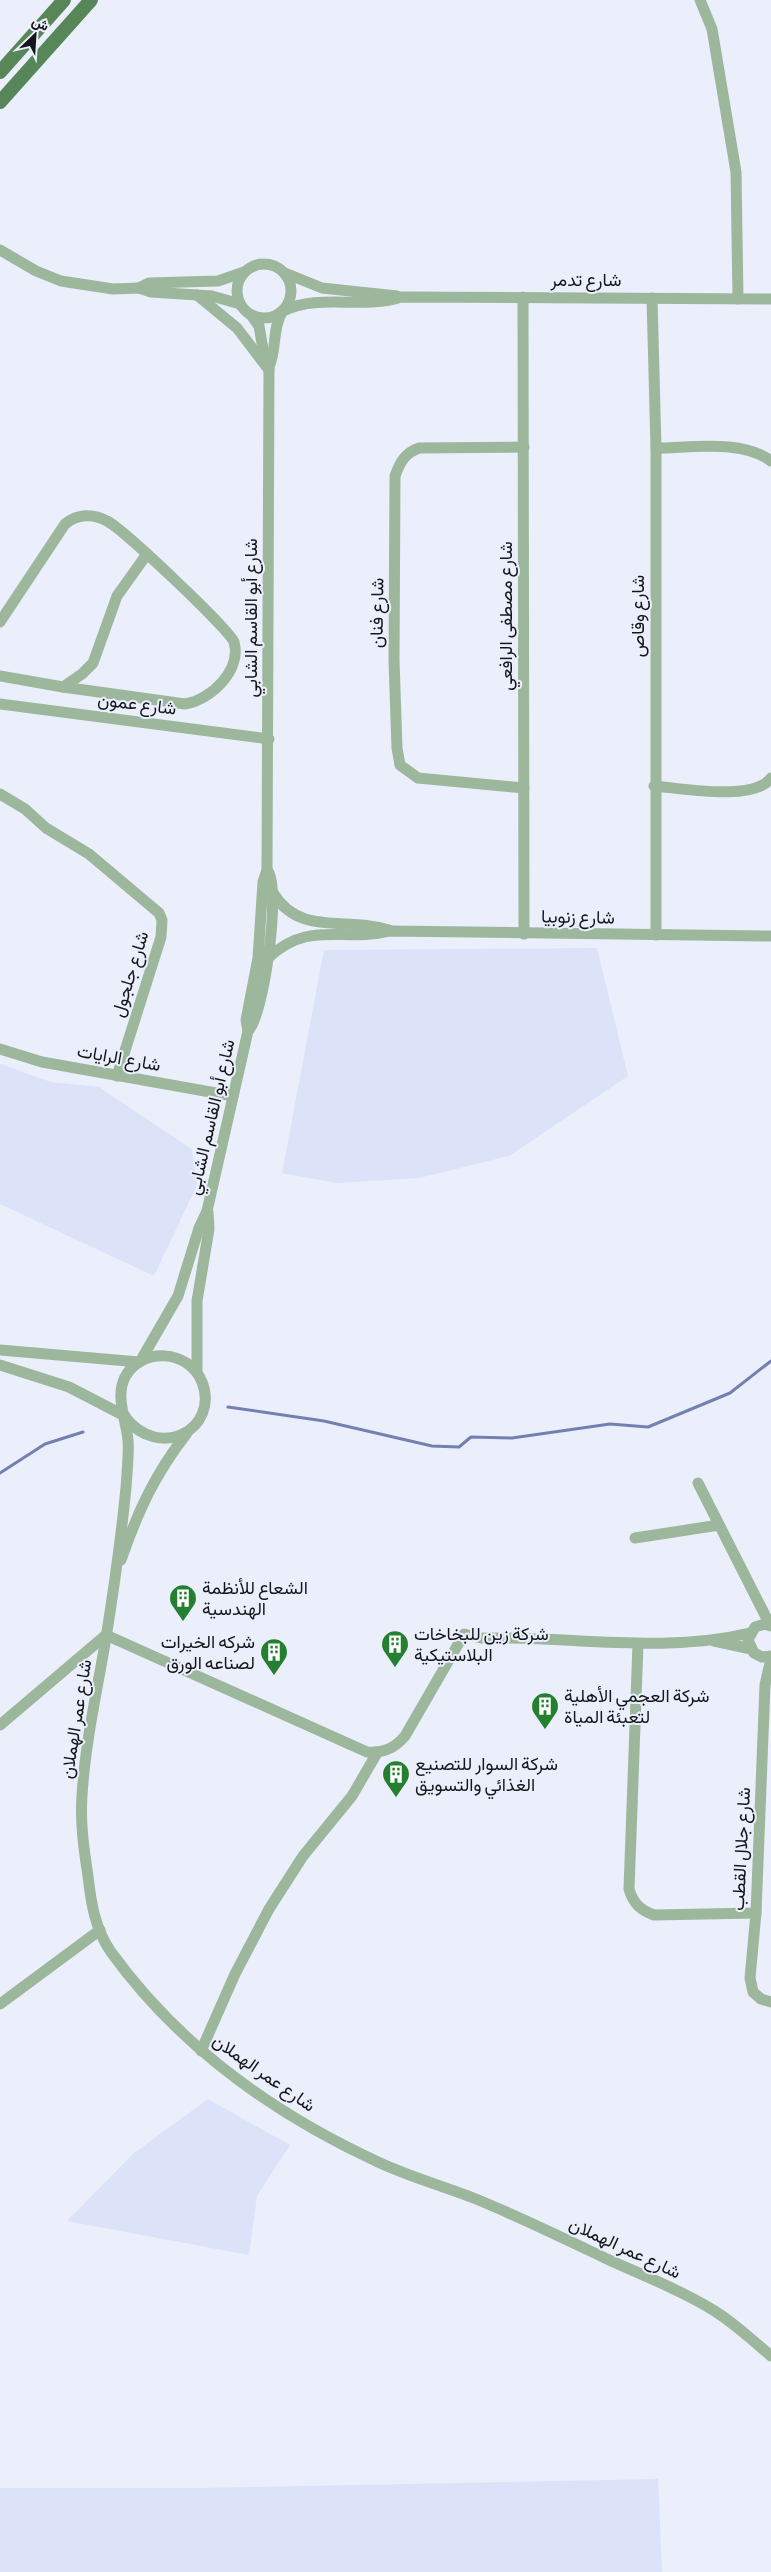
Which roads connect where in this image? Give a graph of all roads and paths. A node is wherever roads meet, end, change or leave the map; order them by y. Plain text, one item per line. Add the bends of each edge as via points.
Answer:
1 (64, 0) edge
2 (91, 0) edge
3 (700, 0) edge
4 (1, 69) edge
5 (0, 102) edge
6 (0, 250) edge
7 (246, 271) junction
8 (285, 273) junction
9 (139, 288) junction
10 (197, 295) junction
11 (401, 298) junction
12 (523, 298) junction
13 (652, 298) junction
14 (738, 299) junction
15 (771, 299) edge
16 (240, 304) junction
17 (282, 311) junction
18 (252, 315) junction
19 (269, 368) junction
20 (524, 447) junction
21 (656, 448) junction
22 (771, 461) edge
23 (147, 554) junction
24 (0, 622) edge
25 (0, 676) edge
26 (63, 687) junction
27 (0, 704) edge
28 (269, 739) junction
29 (771, 778) edge
30 (654, 786) junction
31 (524, 788) junction
32 (0, 794) edge
33 (267, 870) junction
34 (273, 892) junction
35 (390, 931) junction
36 (524, 934) junction
37 (656, 936) junction
38 (769, 936) edge
39 (268, 958) junction
40 (248, 1031) junction
41 (0, 1048) edge
42 (117, 1076) junction
43 (233, 1096) junction
44 (207, 1211) junction
45 (0, 1350) edge
46 (140, 1361) junction
47 (0, 1365) edge
48 (197, 1372) junction
49 (125, 1417) junction
50 (191, 1429) junction
51 (698, 1483) dead end
52 (719, 1525) junction
53 (635, 1538) dead end
54 (116, 1573) junction
55 (752, 1592) junction
56 (770, 1625) edge
57 (753, 1630) junction
58 (106, 1635) junction
59 (707, 1639) junction
60 (638, 1644) junction
61 (754, 1652) junction
62 (771, 1657) edge
63 (765, 1685) junction
64 (0, 1725) edge
65 (377, 1753) junction
66 (766, 1784) edge
67 (756, 1913) junction
68 (100, 1930) junction
69 (771, 2002) edge
70 (0, 2004) edge
71 (201, 2051) junction
72 (771, 2356) edge

1 - 4 main road
2 - 5 main road
3 - 14 street via 712,29 736,172
6 - 9 street via 36,272 61,280 113,289
7 - 8 street via 263,264
7 - 9 street via 218,282 149,283
7 - 16 street via 238,282
8 - 11 street, شارع تدمر via 322,288 383,293
8 - 17 street via 291,288 288,304
9 - 10 street via 151,292
10 - 16 street via 219,297
10 - 19 street via 237,328
11 - 12 street, شارع تدمر
11 - 17 street, شارع تدمر via 380,302 312,302
12 - 13 street, شارع تدمر
12 - 20 street, شارع مصطفى الرافعي
13 - 14 street, شارع تدمر
13 - 21 street, شارع وقاص
14 - 15 street, شارع تدمر
16 - 18 street
17 - 18 street via 267,318
17 - 19 street, شارع أبو القاسم الشابي via 276,326 275,348
18 - 19 street, شارع أبو القاسم الشابي via 259,326 262,352
19 - 28 street, شارع أبو القاسم الشابي
20 - 31 street, شارع مصطفى الرافعي
20 - 31 street, شارع فنان via 419,448 410,451 399,464 395,476 394,660 396,748 400,765 418,778
21 - 22 street via 740,447 760,453
21 - 30 street, شارع وقاص
23 - 24 street via 108,521 86,515 73,518 54,539
23 - 26 street via 118,596 93,663
23 - 26 street via 229,632 236,652 222,682 197,702 185,704
25 - 26 street
27 - 28 street, شارع عمون
28 - 33 street, شارع أبو القاسم الشابي
29 - 30 street via 756,789 741,792
30 - 37 street, شارع وقاص
31 - 36 street, شارع مصطفى الرافعي
32 - 42 street, شارع جلجول via 89,854 154,906 162,920 161,937
33 - 34 street, شارع أبو القاسم الشابي via 272,875
33 - 40 street, شارع أبو القاسم الشابي via 263,882 258,958 246,1020
34 - 35 street, شارع زنوبيا via 286,910 306,920 365,924
34 - 39 street, شارع أبو القاسم الشابي
35 - 36 street, شارع زنوبيا
35 - 39 street, شارع زنوبيا via 369,935 306,935 285,944
36 - 37 street, شارع زنوبيا
37 - 38 street, شارع زنوبيا
39 - 40 street, شارع أبو القاسم الشابي via 256,1019
40 - 43 street, شارع أبو القاسم الشابي
41 - 42 street, شارع الرايات via 42,1062
42 - 43 street, شارع الرايات
43 - 44 street, شارع أبو القاسم الشابي
44 - 46 street, شارع أبو القاسم الشابي via 178,1296
44 - 48 street, شارع أبو القاسم الشابي via 209,1229 197,1300
45 - 46 street
46 - 48 street via 156,1355 171,1356 186,1362
46 - 49 street via 125,1377 122,1386 121,1402
47 - 49 street via 69,1387
48 - 50 street via 204,1402 199,1419
49 - 50 street via 134,1429 162,1440 178,1437
49 - 54 street, شارع عمر الهملان via 128,1465
50 - 54 street, شارع عمر الهملان via 146,1494
51 - 52 street
52 - 53 street
52 - 55 street
54 - 58 street, شارع عمر الهملان
55 - 56 street
55 - 57 street
56 - 57 street
57 - 59 street
57 - 61 street, شارع جلال القطب via 748,1640
58 - 64 street
58 - 65 street via 367,1752
58 - 68 street, شارع عمر الهملان via 82,1799 83,1841 92,1912
59 - 60 street
59 - 61 street
60 - 65 street via 481,1638 464,1634 405,1736 397,1745
60 - 67 street via 631,1898 644,1912 654,1915
61 - 62 street
61 - 63 street, شارع جلال القطب
62 - 63 street, شارع جلال القطب
63 - 66 street, شارع جلال القطب
65 - 71 street via 352,1796 303,1856 268,1909
66 - 67 street, شارع جلال القطب
67 - 69 street, شارع جلال القطب via 750,1986 757,1996
68 - 70 street
68 - 71 street, شارع عمر الهملان via 108,1948 150,2000
71 - 72 street, شارع عمر الهملان via 236,2079 330,2139 382,2164 487,2204 689,2296 725,2318

